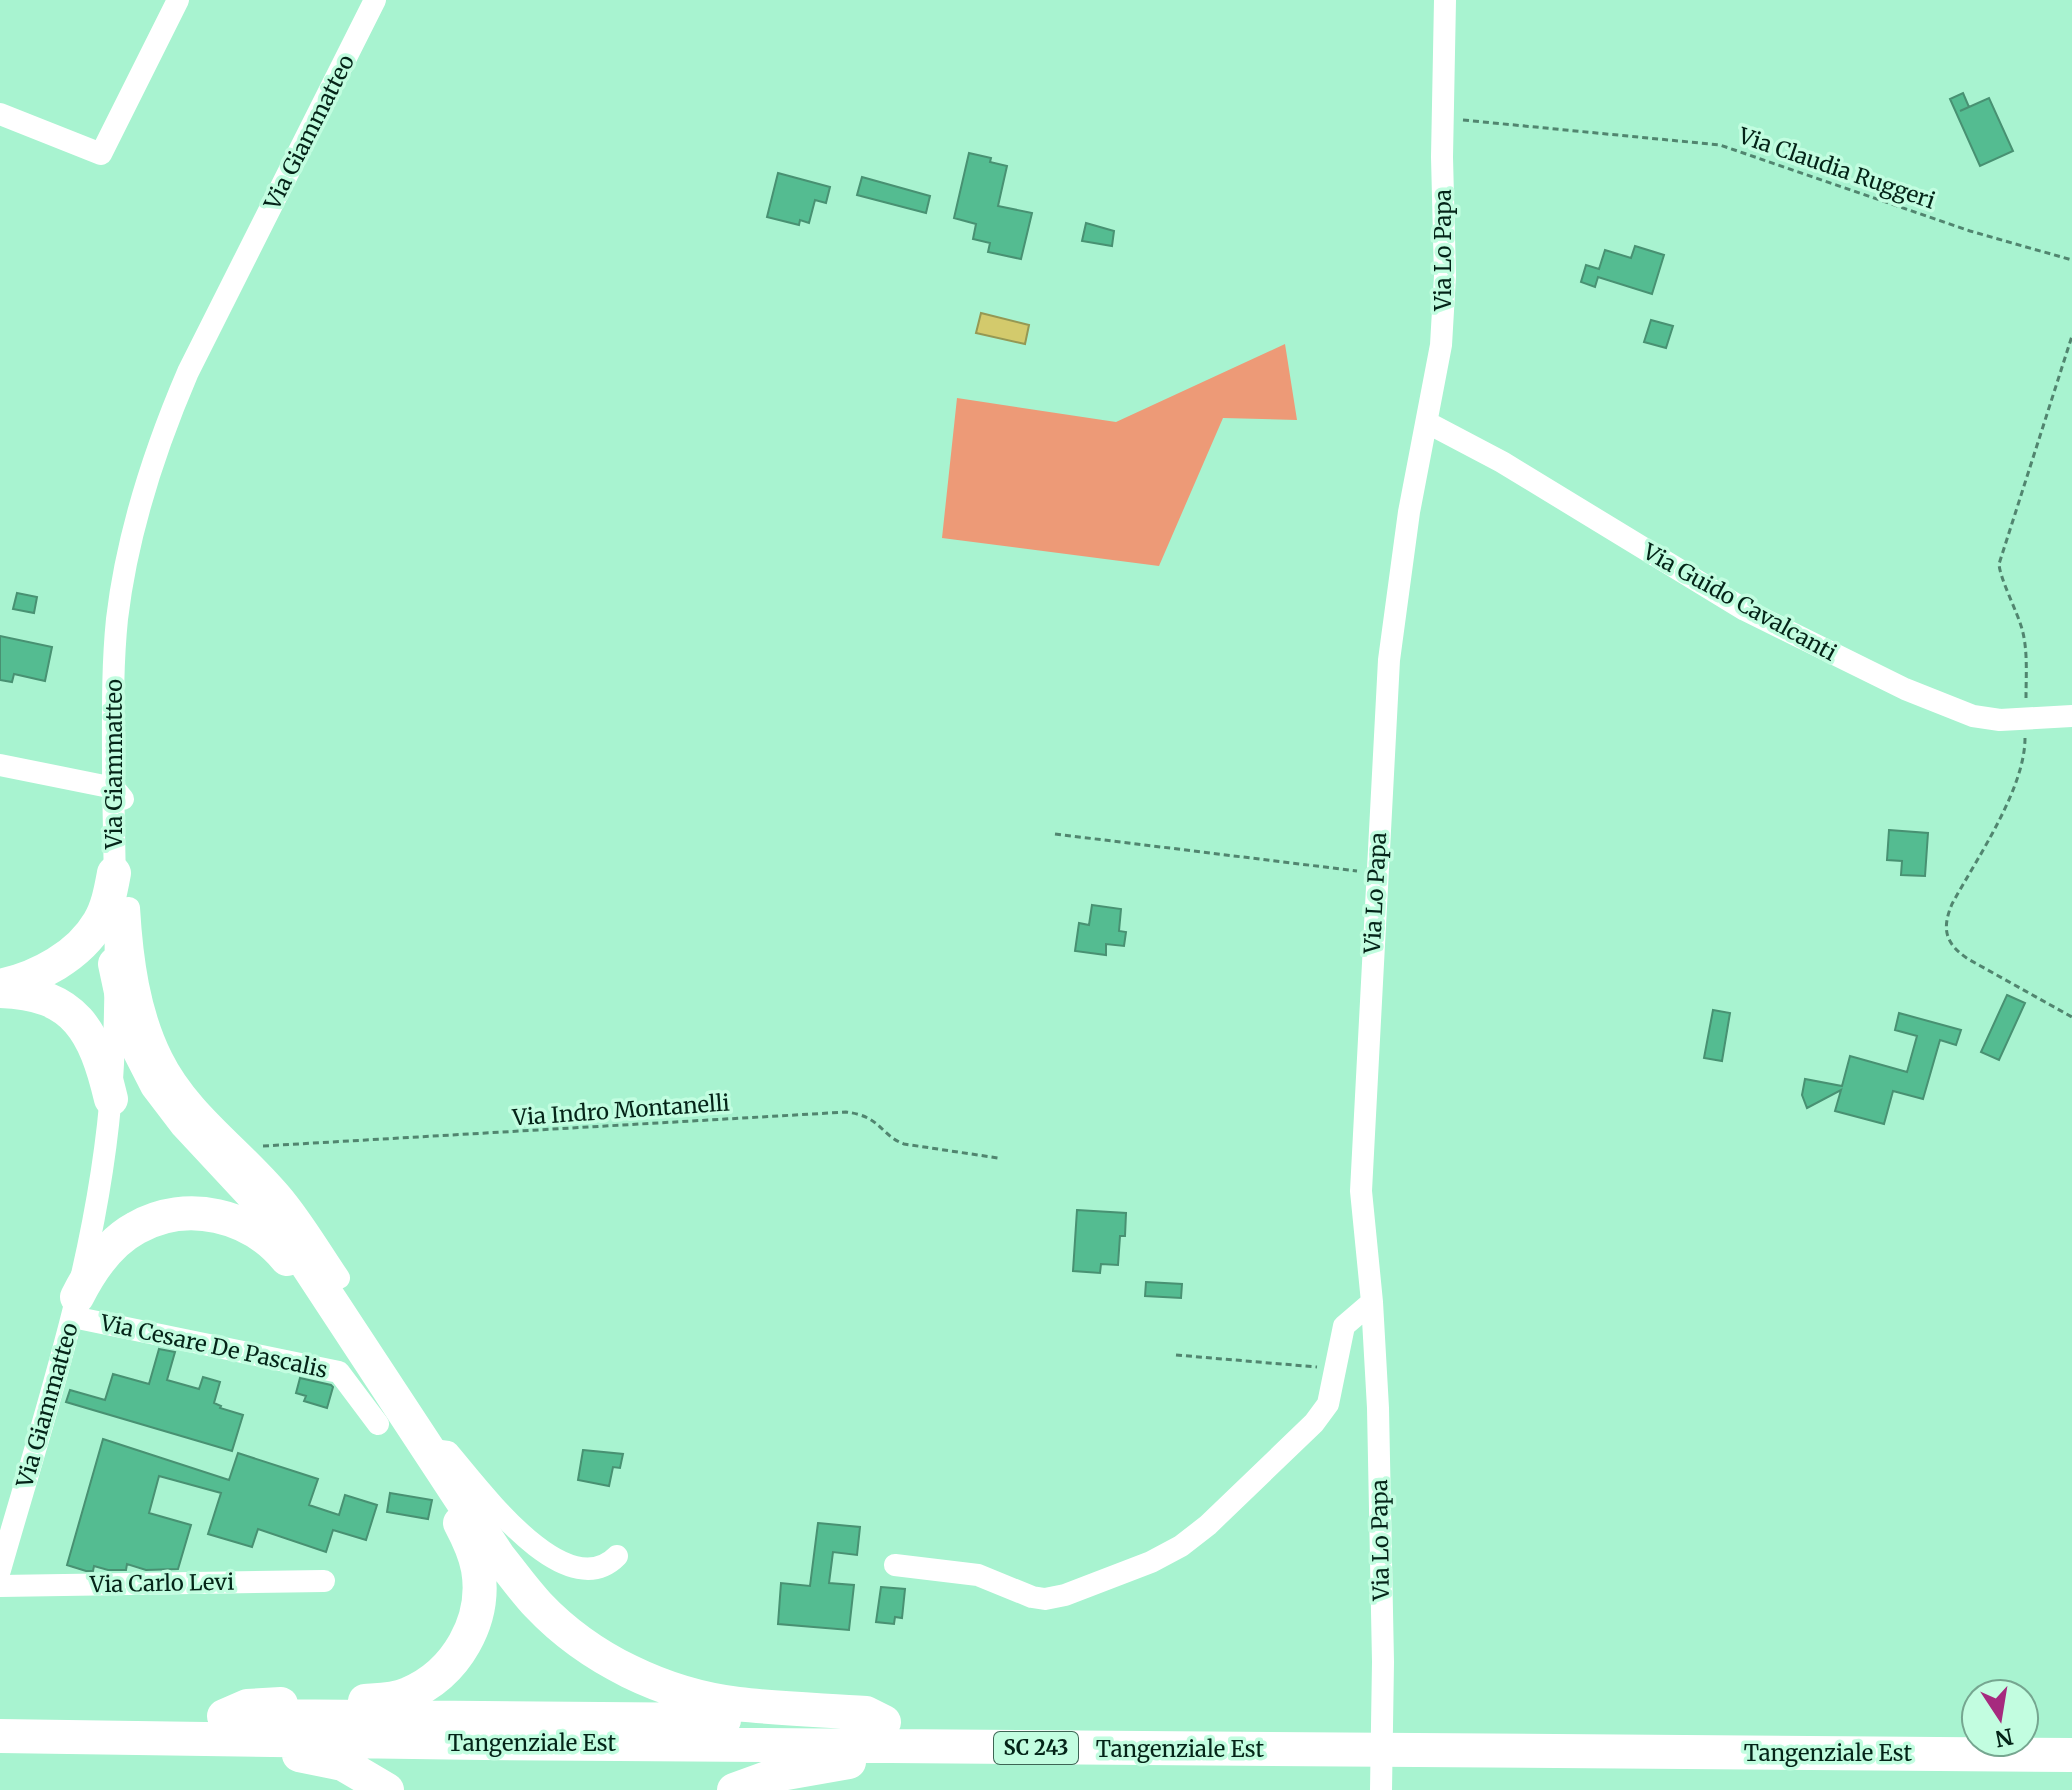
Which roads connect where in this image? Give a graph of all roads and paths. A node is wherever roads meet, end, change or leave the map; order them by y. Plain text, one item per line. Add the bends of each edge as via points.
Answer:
1 (178, 0) edge
2 (375, 0) edge
3 (1445, 0) edge
4 (0, 114) edge
5 (1443, 118) junction
6 (2072, 260) edge
7 (2072, 336) edge
8 (1428, 423) junction
9 (2072, 716) edge
10 (2026, 720) junction
11 (0, 765) edge
12 (114, 788) junction
13 (1055, 834) dead end
14 (114, 873) junction
15 (1376, 874) junction
16 (115, 964) junction
17 (0, 988) edge
18 (2072, 1017) edge
19 (111, 1099) junction
20 (235, 1147) junction
21 (998, 1158) dead end
22 (339, 1278) dead end
23 (1372, 1302) junction
24 (75, 1307) junction
25 (1176, 1355) dead end
26 (1337, 1363) junction
27 (378, 1424) dead end
28 (438, 1451) junction
29 (617, 1556) dead end
30 (895, 1565) dead end
31 (0, 1570) edge
32 (324, 1581) dead end
33 (0, 1586) edge
34 (0, 1713) edge
35 (224, 1716) junction
36 (884, 1722) junction
37 (1960, 1732) edge
38 (2040, 1732) edge
39 (2072, 1732) edge
40 (0, 1736) edge
41 (149, 1738) junction
42 (1094, 1748) junction
43 (2072, 1755) edge
44 (387, 1790) edge
45 (734, 1790) edge
46 (1381, 1790) edge

1 - 4 street via 101,154
2 - 12 street, Via Giammatteo via 188,372 149,472 117,619
3 - 5 street, Via Lo Papa
5 - 6 path, Via Claudia Ruggeri via 1720,145 1970,231
5 - 8 street, Via Lo Papa via 1445,276
7 - 10 path via 1999,564 2023,633
8 - 10 street, Via Guido Cavalcanti via 1502,462 1745,610 1825,651 1973,716
8 - 15 street, Via Lo Papa via 1409,512 1389,660
9 - 10 street, Via Guido Cavalcanti
10 - 18 path via 2025,752 2015,786 1952,904 1947,934 1953,948 1968,959
11 - 12 street
12 - 14 street, Via Giammatteo
12 - 20 street via 127,804 134,965 151,1033 177,1082
13 - 15 path
14 - 16 street, Via Giammatteo
14 - 17 highway via 101,920 90,936 62,960
15 - 23 street, Via Lo Papa via 1361,1191
16 - 19 street, Via Giammatteo
16 - 28 highway via 127,1020 157,1085 288,1236
17 - 19 highway via 54,1001 79,1020 99,1054
19 - 24 street, Via Giammatteo via 101,1181
20 - 21 path, Via Indro Montanelli via 846,1112 871,1119 904,1144
20 - 22 street via 286,1200
23 - 26 street via 1344,1326
23 - 46 street, Via Lo Papa via 1383,1662
24 - 27 street, Via Cesare De Pascalis via 339,1372
24 - 31 street, Via Giammatteo
24 - 35 highway via 88,1275 123,1237 149,1222 201,1214 222,1216 257,1232 296,1271 456,1515 473,1552 480,1593 471,1632 435,1679 386,1700 247,1706
25 - 26 path via 1319,1367
26 - 30 street via 1328,1404 1314,1423 1208,1525 1151,1562 1045,1599 978,1575
28 - 29 street via 516,1529 568,1567 590,1570 607,1566
28 - 36 highway via 499,1557 537,1604 603,1657 696,1696 866,1713
32 - 33 street, Via Carlo Levi
34 - 35 highway, Tangenziale Est / SC 243
35 - 36 highway, Tangenziale Est / SC 243
36 - 37 highway, Tangenziale Est / SC 243
38 - 39 highway
40 - 41 highway, Tangenziale Est / SC 243
41 - 42 highway, Tangenziale Est / SC 243
41 - 44 highway via 168,1746 324,1758 361,1772
42 - 43 highway, Tangenziale Est / SC 243
42 - 45 highway via 1059,1758 850,1762 775,1775

